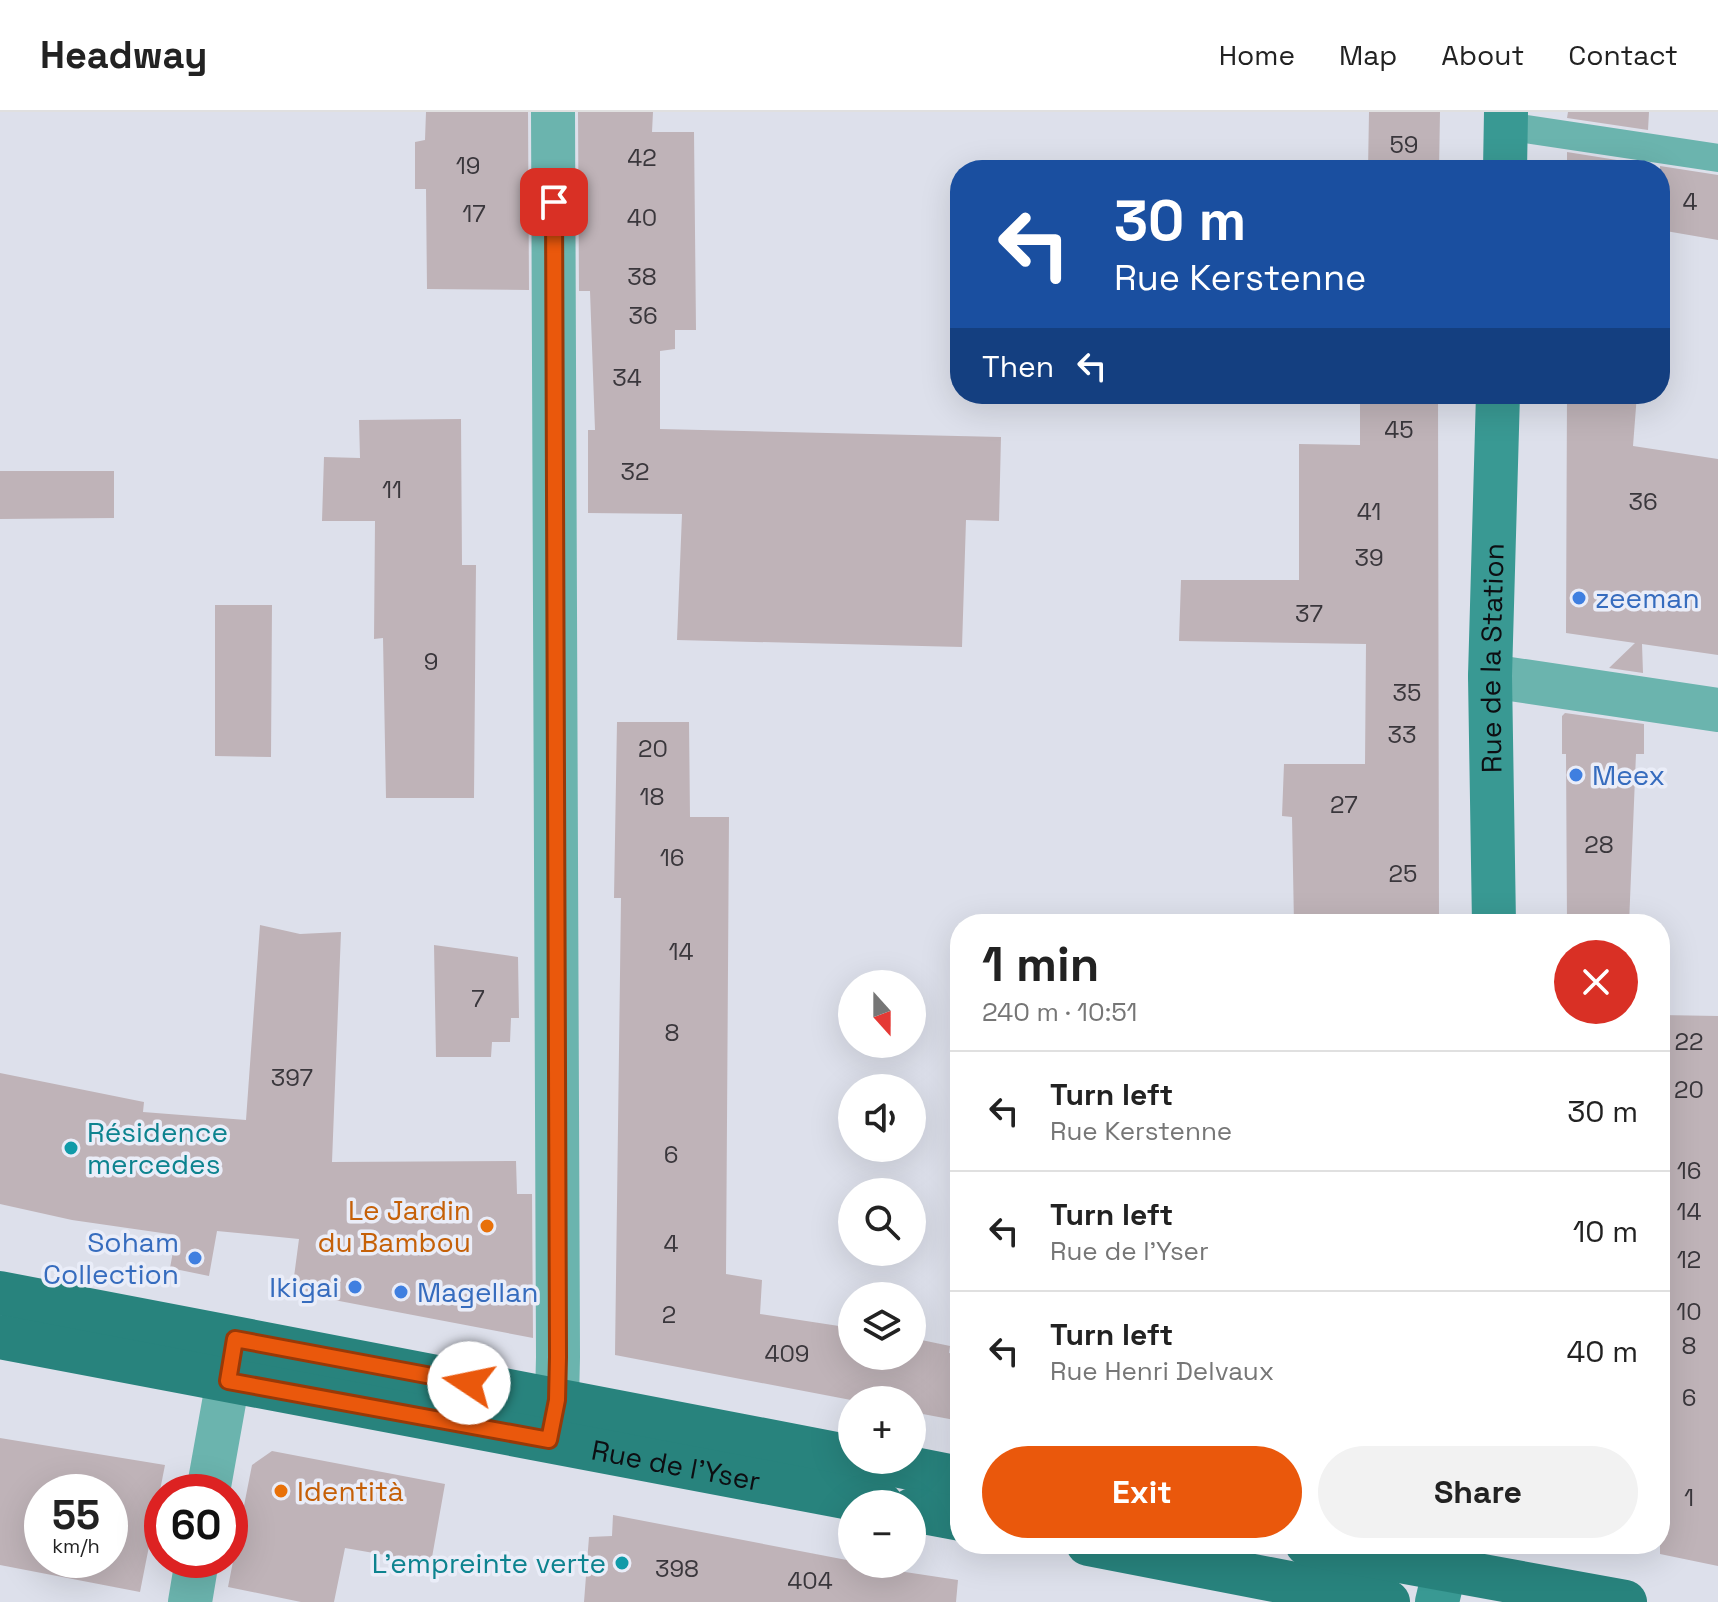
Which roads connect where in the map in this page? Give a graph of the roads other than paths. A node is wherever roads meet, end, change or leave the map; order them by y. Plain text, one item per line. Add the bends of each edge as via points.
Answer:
1 (553, 112) edge
2 (1506, 119) edge
3 (1718, 158) edge
4 (1505, 160) edge
5 (1498, 404) edge
6 (1490, 676) junction
7 (1718, 710) edge
8 (1494, 914) edge
9 (0, 1293) edge
10 (0, 1337) edge
11 (232, 1360) junction
12 (553, 1420) junction
13 (838, 1455) edge
14 (926, 1471) edge
15 (211, 1474) edge
16 (950, 1476) edge
17 (838, 1493) edge
18 (926, 1513) edge
19 (950, 1517) edge
20 (1140, 1554) edge
21 (1358, 1554) edge
22 (1444, 1571) edge
23 (194, 1578) edge
24 (190, 1602) edge
25 (1388, 1602) edge
26 (1625, 1602) edge

1 - 12 street
2 - 3 lane
2 - 4 street
5 - 6 street, Rue de la Station
6 - 7 street
6 - 8 street, Rue de la Station
9 - 11 main road, Rue de l'Yser
10 - 11 main road, Rue de l'Yser
11 - 12 main road, Rue de l'Yser
11 - 15 street
12 - 13 main road, Rue de l'Yser
12 - 17 main road, Rue de l'Yser
14 - 16 main road
18 - 19 main road
20 - 25 main road
21 - 22 main road
22 - 26 main road
23 - 24 street

